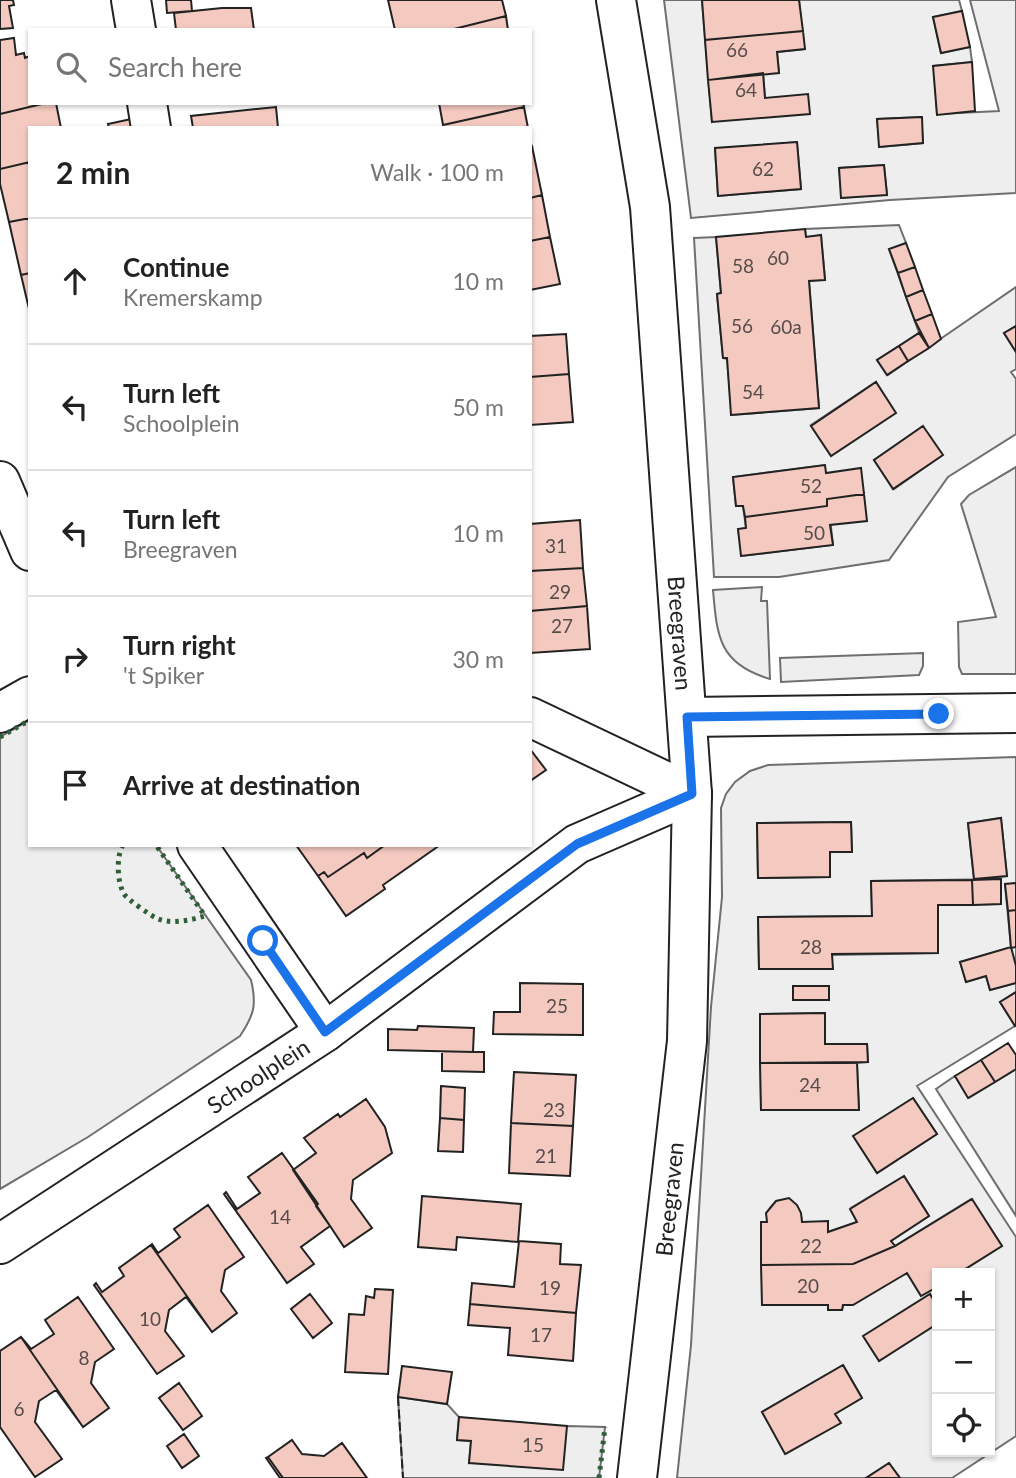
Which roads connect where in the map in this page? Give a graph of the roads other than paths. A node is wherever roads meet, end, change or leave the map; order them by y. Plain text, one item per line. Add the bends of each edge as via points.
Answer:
1 (131, 0) edge
2 (625, 4) edge
3 (136, 28) edge
4 (147, 105) edge
5 (151, 126) edge
6 (0, 481) edge
7 (28, 546) edge
8 (28, 697) edge
9 (0, 713) edge
10 (1016, 713) edge
11 (687, 717) junction
12 (532, 718) edge
13 (692, 794) junction
14 (198, 847) edge
15 (325, 1032) junction
16 (0, 1244) edge
17 (637, 1478) edge

1 - 3 street
2 - 11 street, Breegraven via 650,207
4 - 5 street
6 - 7 street
8 - 9 street
10 - 11 street
11 - 13 street, Breegraven
12 - 13 street
13 - 15 street, Schoolplein via 577,844
13 - 17 street, Breegraven via 687,1041
14 - 15 street
15 - 16 street, Schoolplein

